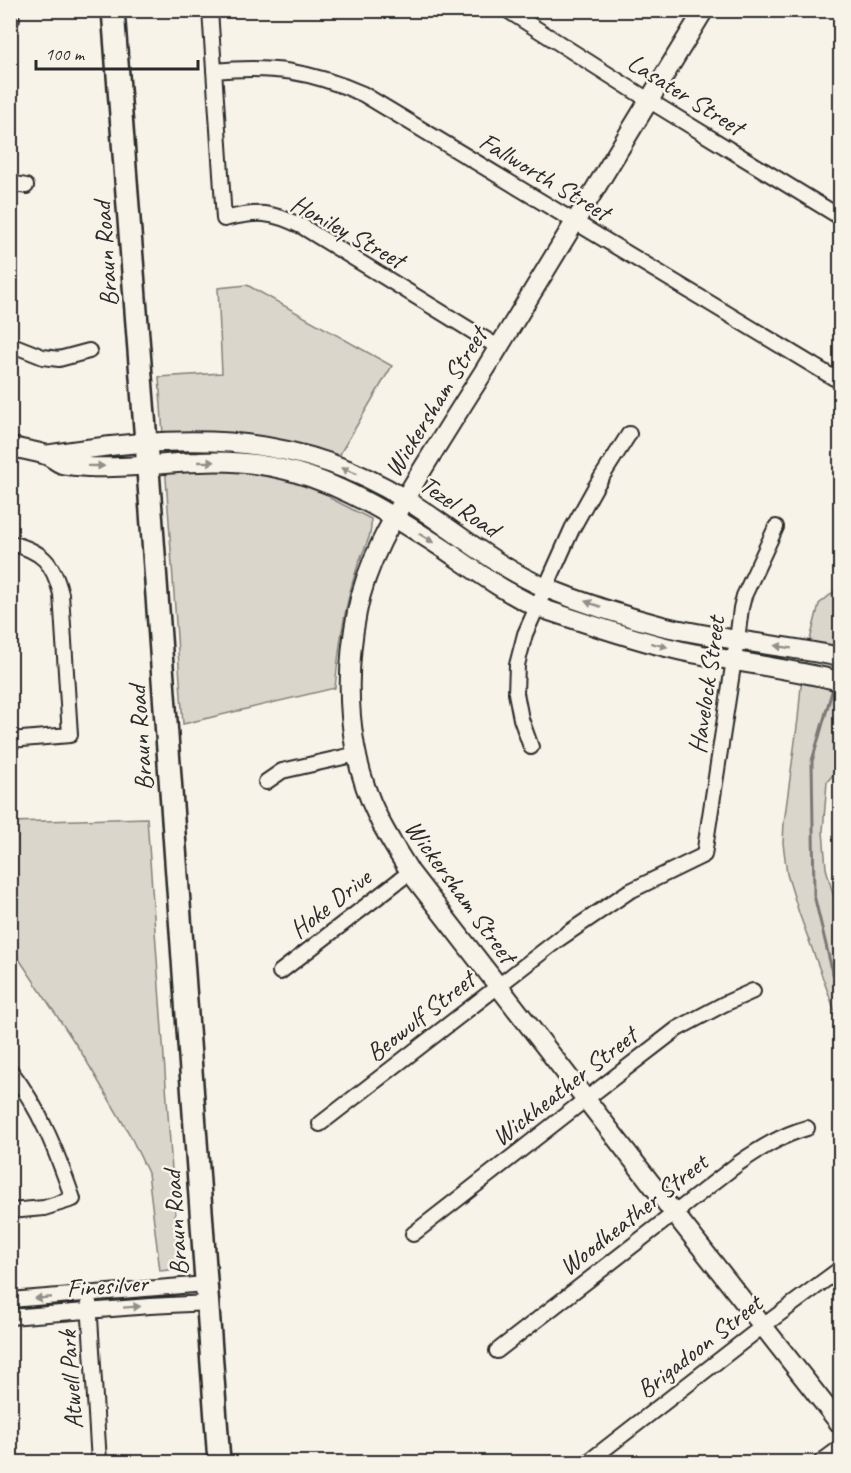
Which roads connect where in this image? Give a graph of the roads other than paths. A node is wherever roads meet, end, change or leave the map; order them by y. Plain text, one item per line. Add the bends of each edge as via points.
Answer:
1 (113, 10) edge
2 (210, 10) edge
3 (507, 10) edge
4 (704, 10) edge
5 (214, 71) junction
6 (650, 100) junction
7 (10, 183) edge
8 (26, 186) dead end
9 (840, 217) edge
10 (576, 223) junction
11 (10, 344) edge
12 (498, 347) junction
13 (89, 351) dead end
14 (834, 378) dead end
15 (629, 434) dead end
16 (146, 442) junction
17 (10, 446) edge
18 (45, 455) junction
19 (148, 465) junction
20 (405, 499) junction
21 (394, 518) junction
22 (776, 527) dead end
23 (10, 543) edge
24 (546, 587) junction
25 (537, 607) junction
26 (737, 640) junction
27 (840, 657) edge
28 (734, 660) junction
29 (837, 680) edge
30 (10, 740) edge
31 (531, 747) dead end
32 (357, 754) junction
33 (266, 782) dead end
34 (704, 855) joint
35 (410, 872) junction
36 (280, 972) dead end
37 (497, 986) junction
38 (753, 990) dead end
39 (10, 1070) edge
40 (586, 1099) junction
41 (320, 1124) dead end
42 (807, 1128) dead end
43 (10, 1211) edge
44 (674, 1213) junction
45 (413, 1234) dead end
46 (840, 1269) edge
47 (88, 1294) junction
48 (207, 1294) junction
49 (10, 1300) edge
50 (90, 1310) junction
51 (10, 1317) edge
52 (763, 1326) junction
53 (497, 1351) dead end
54 (840, 1424) edge
55 (840, 1448) edge
56 (99, 1462) edge
57 (219, 1462) edge
58 (588, 1462) edge
59 (821, 1462) edge

1 - 16 main road, Braun Road
2 - 5 street, Honiley Street
3 - 6 street, Lasater Street
4 - 6 main road, Wickersham Street
5 - 10 street, Fallworth Street via 266,68 340,84 380,104
5 - 12 street, Honiley Street via 224,219 257,213 287,219
6 - 9 street, Lasater Street
6 - 10 main road, Wickersham Street
7 - 8 street
10 - 12 main road, Wickersham Street
10 - 14 street, Fallworth Street
11 - 13 street via 60,359
12 - 20 main road, Wickersham Street
15 - 24 street via 572,529
16 - 18 main road, Tezel Road
16 - 19 main road, Braun Road
20 -> 16 main road, Tezel Road via 365,477 281,449 205,440
17 - 18 main road, Tezel Road
18 -> 19 main road, Tezel Road via 63,464 91,467
19 -> 21 main road, Tezel Road via 235,463 295,472 354,496
19 - 48 main road, Braun Road
20 - 21 main road, Wickersham Street
20 - 24 main road, Tezel Road via 508,569
21 -> 25 main road, Tezel Road via 483,577
21 - 32 main road, Wickersham Street via 369,571 357,610 349,681
22 - 26 street, Havelock Street via 744,596
23 - 30 street via 38,554 57,578 70,735
24 - 25 street
26 -> 24 main road, Tezel Road via 663,626
25 -> 28 main road, Tezel Road via 650,643
25 - 31 street via 517,665 518,706
27 -> 26 main road, Tezel Road
26 - 28 street, Havelock Street
27 - 29 street, Tezel Road
28 - 29 main road, Tezel Road
28 - 34 street, Havelock Street
32 - 33 street via 282,771
32 - 35 main road, Wickersham Street via 377,815
34 - 37 street, Beowulf Street via 628,892
35 - 36 street, Hoke Drive
35 - 37 main road, Wickersham Street
37 - 40 main road, Wickersham Street
37 - 41 street, Beowulf Street
38 - 40 street, Wickheather Street via 677,1029
39 - 43 street via 44,1124 72,1199 44,1208
40 - 44 main road, Wickersham Street
40 - 45 street, Wickheather Street
42 - 44 street, Woodheather Street via 761,1148
44 - 52 main road, Wickersham Street
44 - 53 street, Woodheather Street
46 - 52 street, Brigadoon Street
47 - 48 street, Finesilver
47 -> 49 street, Finesilver
47 - 50 street, Atwell Park
50 -> 48 street, Finesilver
48 - 57 main road, Braun Road
50 - 51 street, Finesilver
50 - 56 street, Atwell Park
52 - 54 main road, Wickersham Street
52 - 58 street, Brigadoon Street
55 - 59 street

